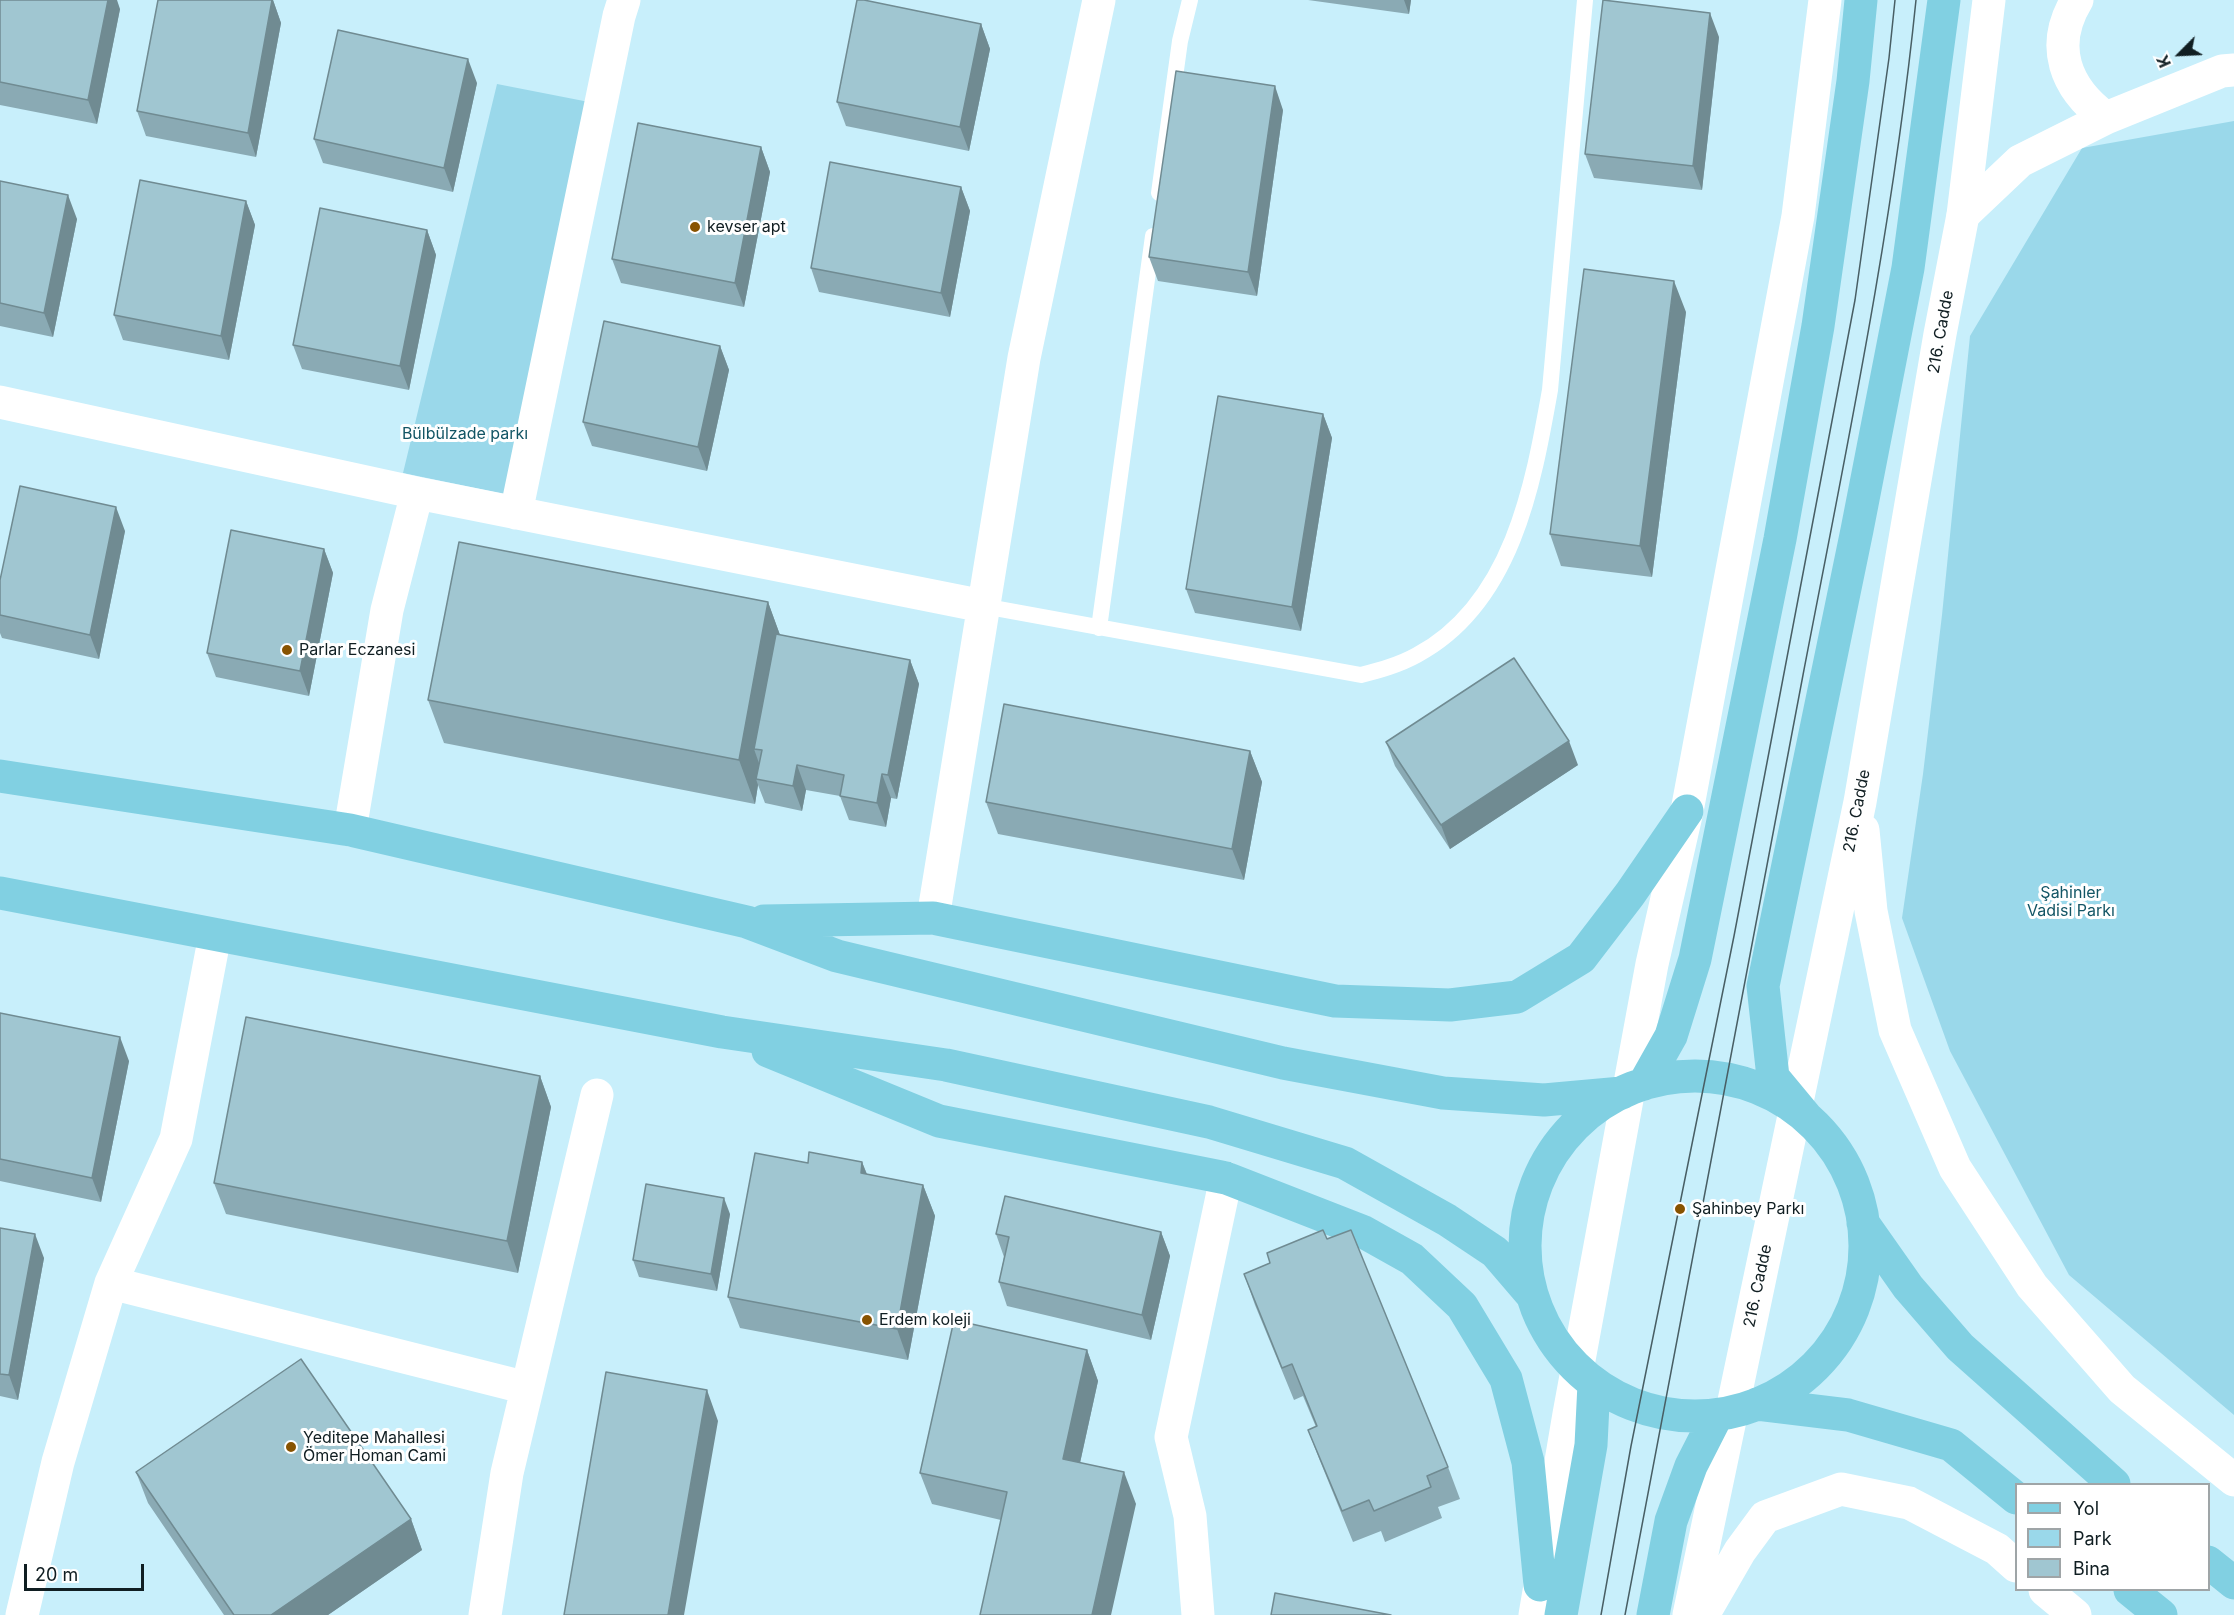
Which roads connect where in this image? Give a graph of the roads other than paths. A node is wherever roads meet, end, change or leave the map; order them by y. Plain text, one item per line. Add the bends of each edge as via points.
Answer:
1 (624, 0) edge
2 (1099, 0) edge
3 (1190, 0) edge
4 (1585, 0) edge
5 (1825, 0) edge
6 (1861, 0) edge
7 (1944, 0) edge
8 (1989, 0) edge
9 (2077, 0) edge
10 (2234, 70) edge
11 (2106, 118) junction
12 (1963, 215) junction
13 (0, 402) edge
14 (417, 493) junction
15 (516, 513) junction
16 (983, 606) junction
17 (1099, 628) junction
18 (0, 776) edge
19 (1860, 802) junction
20 (1688, 811) junction
21 (350, 830) junction
22 (0, 893) edge
23 (933, 918) junction
24 (747, 922) junction
25 (215, 935) junction
26 (722, 1032) junction
27 (1633, 1088) junction
28 (597, 1095) dead end
29 (1807, 1118) junction
30 (1226, 1178) junction
31 (1863, 1223) junction
32 (111, 1283) junction
33 (1531, 1294) junction
34 (1594, 1384) junction
35 (527, 1388) junction
36 (1757, 1404) junction
37 (1717, 1415) junction
38 (2234, 1480) edge
39 (2112, 1483) edge
40 (2015, 1497) edge
41 (2210, 1564) edge
42 (2015, 1565) edge
43 (2234, 1583) edge
44 (2046, 1591) edge
45 (2131, 1591) edge
46 (1537, 1600) edge
47 (22, 1615) edge
48 (485, 1615) edge
49 (1198, 1615) edge
50 (1561, 1615) edge
51 (1653, 1615) edge
52 (1689, 1615) edge
53 (1703, 1615) edge
54 (2075, 1615) edge
55 (2161, 1615) edge

1 - 15 street
2 - 16 street via 1024,358
3 - 17 lane via 1180,41
4 - 17 lane via 1548,400 1528,496 1498,573 1482,598 1443,639 1390,667 1361,675
5 - 20 street via 1798,216
6 - 27 main road via 1818,326 1778,551 1695,959 1671,1036
7 - 29 main road via 1908,268 1763,986 1773,1077
8 - 12 street, 216. Cadde
9 - 11 street via 2065,24 2064,60 2079,94
10 - 11 street via 2222,71
11 - 12 street via 2020,161
12 - 19 street, 216. Cadde
13 - 14 street
14 - 15 street
14 - 21 street via 387,610
15 - 16 street
16 - 17 lane
16 - 23 street
18 - 21 main road
19 - 38 street via 1871,911 1895,1030 1955,1168 2032,1286 2122,1389
19 - 52 street, 216. Cadde
20 - 23 main road via 1581,958 1517,997 1450,1005 1335,1001
20 - 46 street via 1652,964
21 - 24 main road
22 - 25 main road
23 - 24 main road
24 - 27 main road via 837,956 1283,1063 1443,1093 1544,1100
25 - 26 main road
25 - 32 street via 176,1139
26 - 30 main road via 939,1121
26 - 33 main road via 946,1065 1209,1122 1345,1163 1447,1220 1495,1252
27 - 29 main road via 1691,1075 1723,1078 1753,1086
27 - 33 main road via 1587,1114 1553,1151 1532,1196 1524,1245
28 - 35 street
29 - 31 main road via 1834,1149 1853,1184
30 - 46 main road via 1362,1231 1412,1259 1462,1306 1506,1379 1528,1462
30 - 49 street via 1171,1437 1190,1516
31 - 36 main road via 1863,1272 1849,1319 1822,1360 1786,1391
31 - 39 main road via 1908,1287 1960,1347
32 - 35 street
32 - 47 street via 57,1462
33 - 34 main road via 1545,1328 1567,1359
34 - 37 main road via 1628,1403 1664,1414
34 - 50 main road via 1591,1445
35 - 48 street via 507,1473
36 - 37 main road
36 - 40 main road via 1848,1415 1951,1445
37 - 51 main road via 1691,1466 1671,1521
41 - 43 main road
42 - 53 street via 1996,1549 1909,1503 1841,1489 1765,1517
44 - 54 street
45 - 55 main road

